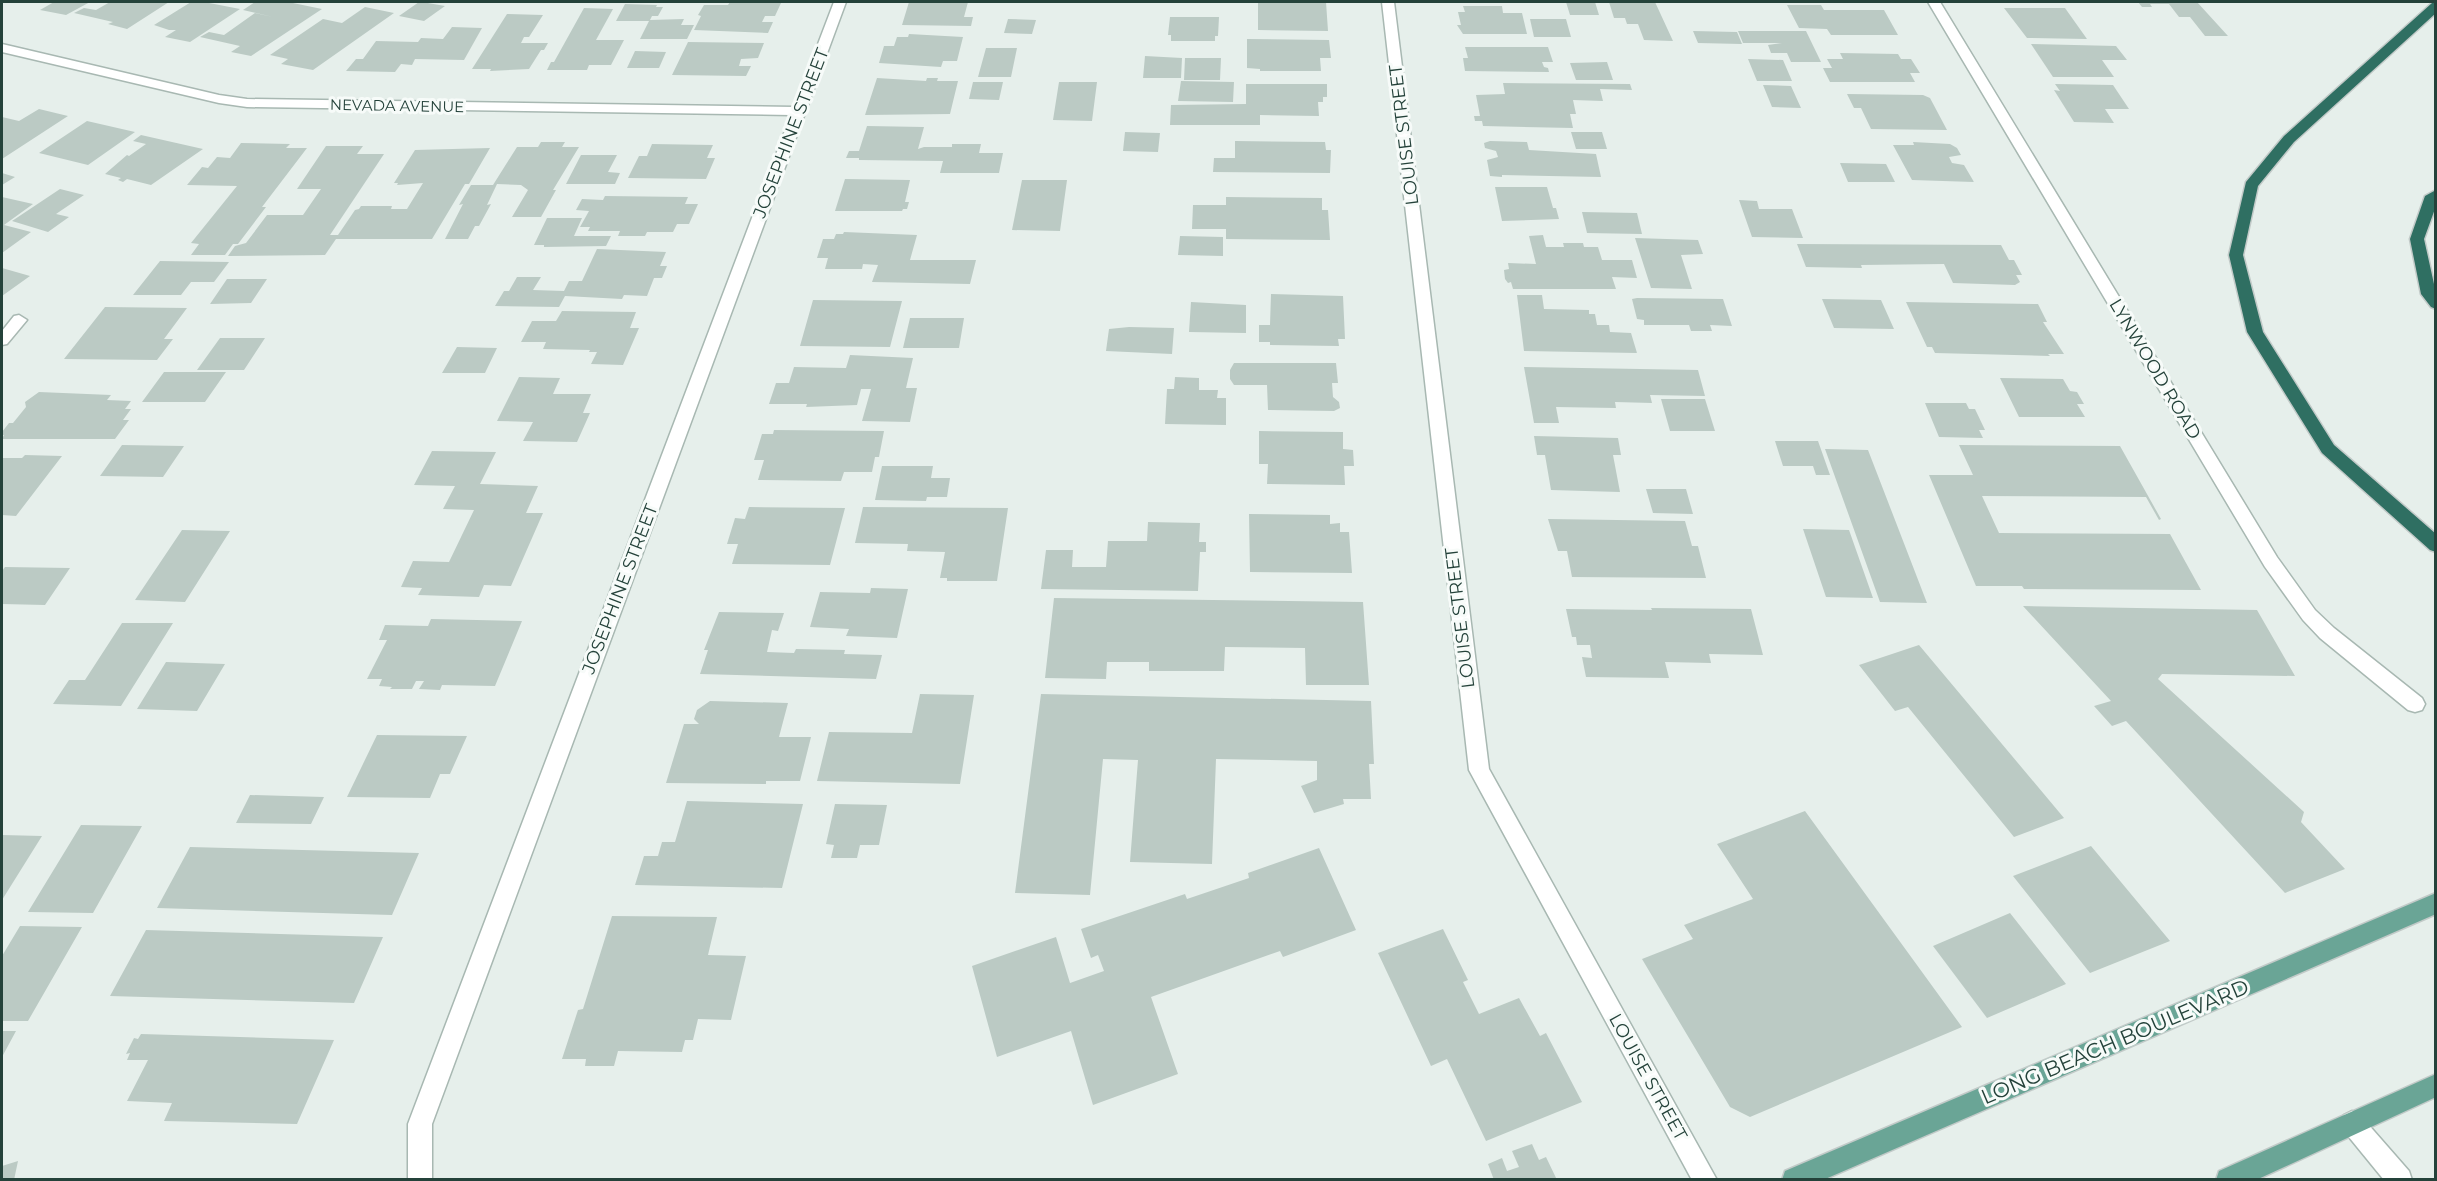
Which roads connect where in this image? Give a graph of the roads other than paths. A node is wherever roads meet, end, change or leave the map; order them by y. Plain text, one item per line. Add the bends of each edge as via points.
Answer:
1 (840, 2) edge
2 (1388, 2) edge
3 (1934, 2) edge
4 (2436, 6) edge
5 (2, 48) edge
6 (799, 111) junction
7 (2436, 194) edge
8 (2436, 304) edge
9 (19, 320) dead end
10 (2, 340) edge
11 (2436, 545) edge
12 (2415, 704) dead end
13 (2436, 903) edge
14 (2436, 1085) edge
15 (2352, 1123) junction
16 (420, 1179) edge
17 (1705, 1179) edge
18 (1794, 1179) edge
19 (2228, 1179) edge
20 (2400, 1179) edge

1 - 6 street, JOSEPHINE STREET
2 - 17 street, LOUISE STREET via 1479,770
3 - 12 street, LYNWOOD ROAD via 2271,562 2327,633
4 - 11 highway via 2289,139 2251,185 2236,255 2255,332 2328,449
5 - 6 street, NEVADA AVENUE via 254,104
6 - 16 street, JOSEPHINE STREET via 420,1124
7 - 8 highway via 2417,239 2428,294
9 - 10 street
13 - 18 main road, LONG BEACH BOULEVARD
14 - 15 main road
15 - 19 main road
15 - 20 street

